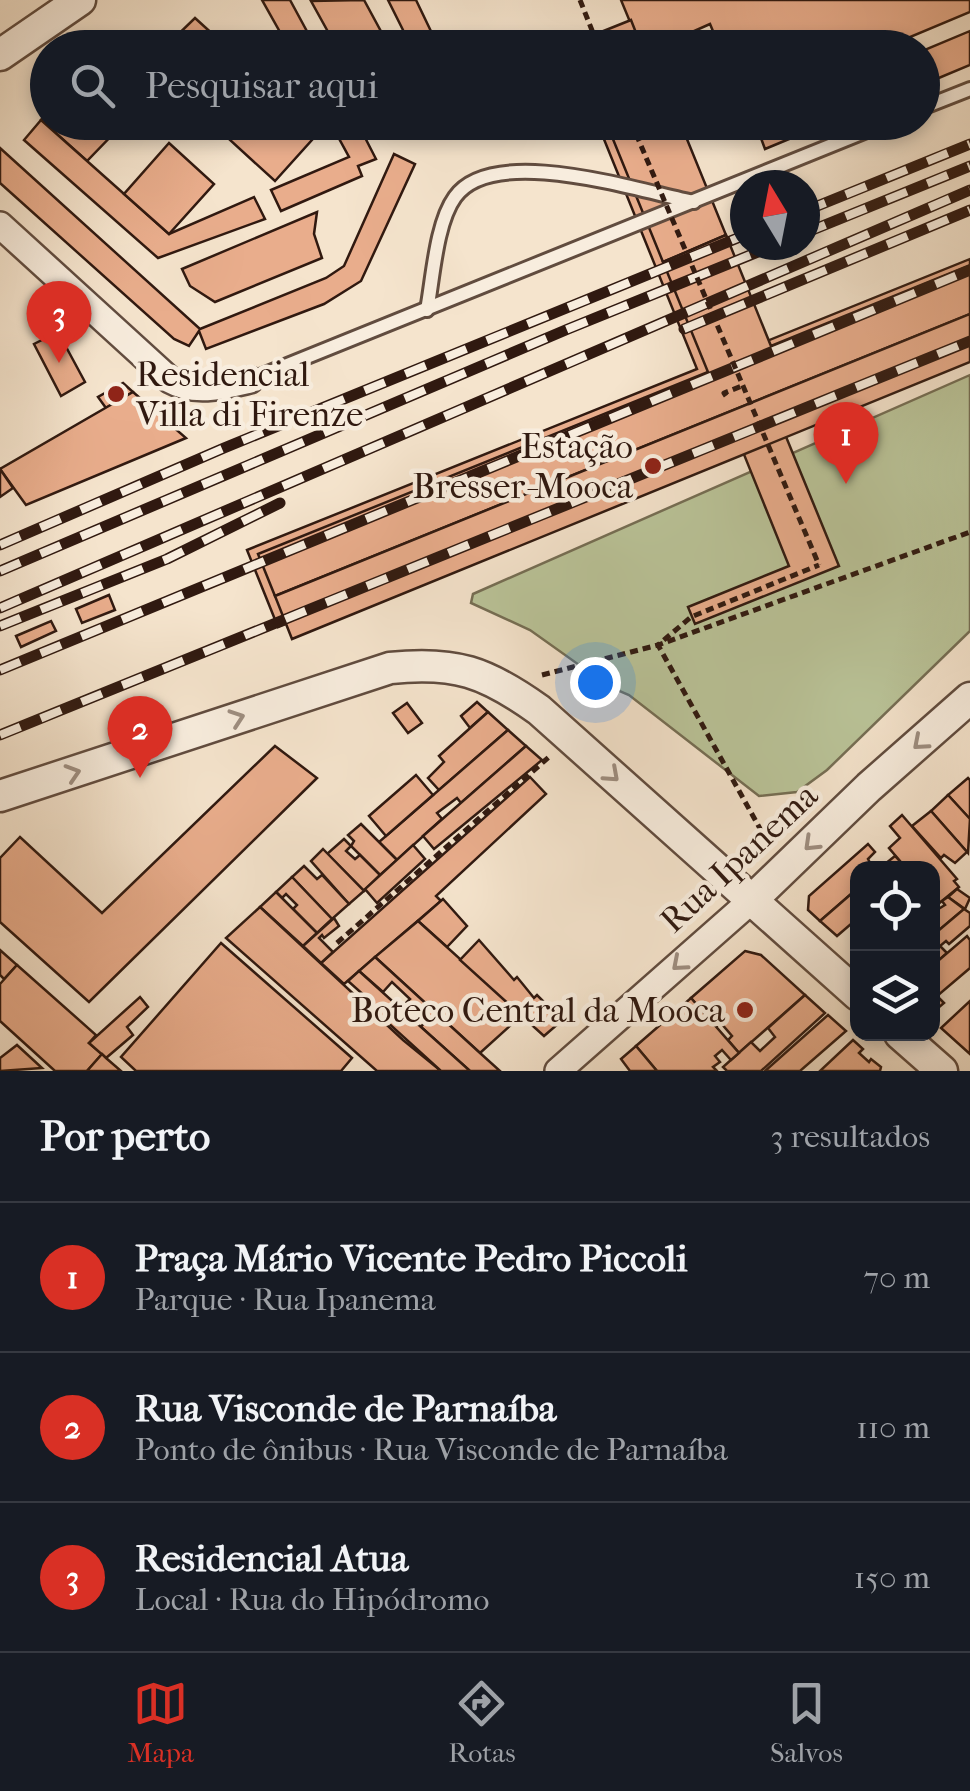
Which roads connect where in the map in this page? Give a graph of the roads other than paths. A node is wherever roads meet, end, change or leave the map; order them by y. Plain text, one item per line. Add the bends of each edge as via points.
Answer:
1 (80, 0) edge
2 (36, 30) edge
3 (30, 34) edge
4 (0, 55) edge
5 (970, 88) edge
6 (940, 100) edge
7 (846, 140) edge
8 (696, 202) junction
9 (0, 225) edge
10 (427, 310) junction
11 (250, 380) joint
12 (970, 698) edge
13 (0, 796) edge
14 (752, 900) junction
15 (850, 988) edge
16 (908, 1041) edge
17 (558, 1071) edge
18 (942, 1071) edge

1 - 2 street
3 - 4 street
5 - 6 lane
7 - 8 lane
8 - 10 lane
8 - 10 lane via 555,173 516,170 480,177 456,196 443,223
9 - 11 street via 170,380 200,388
10 - 11 lane
12 -> 14 street, Rua Ipanema
13 -> 14 street via 390,668 430,664 504,685
14 - 15 street
14 -> 17 street, Rua Ipanema
16 - 18 street

